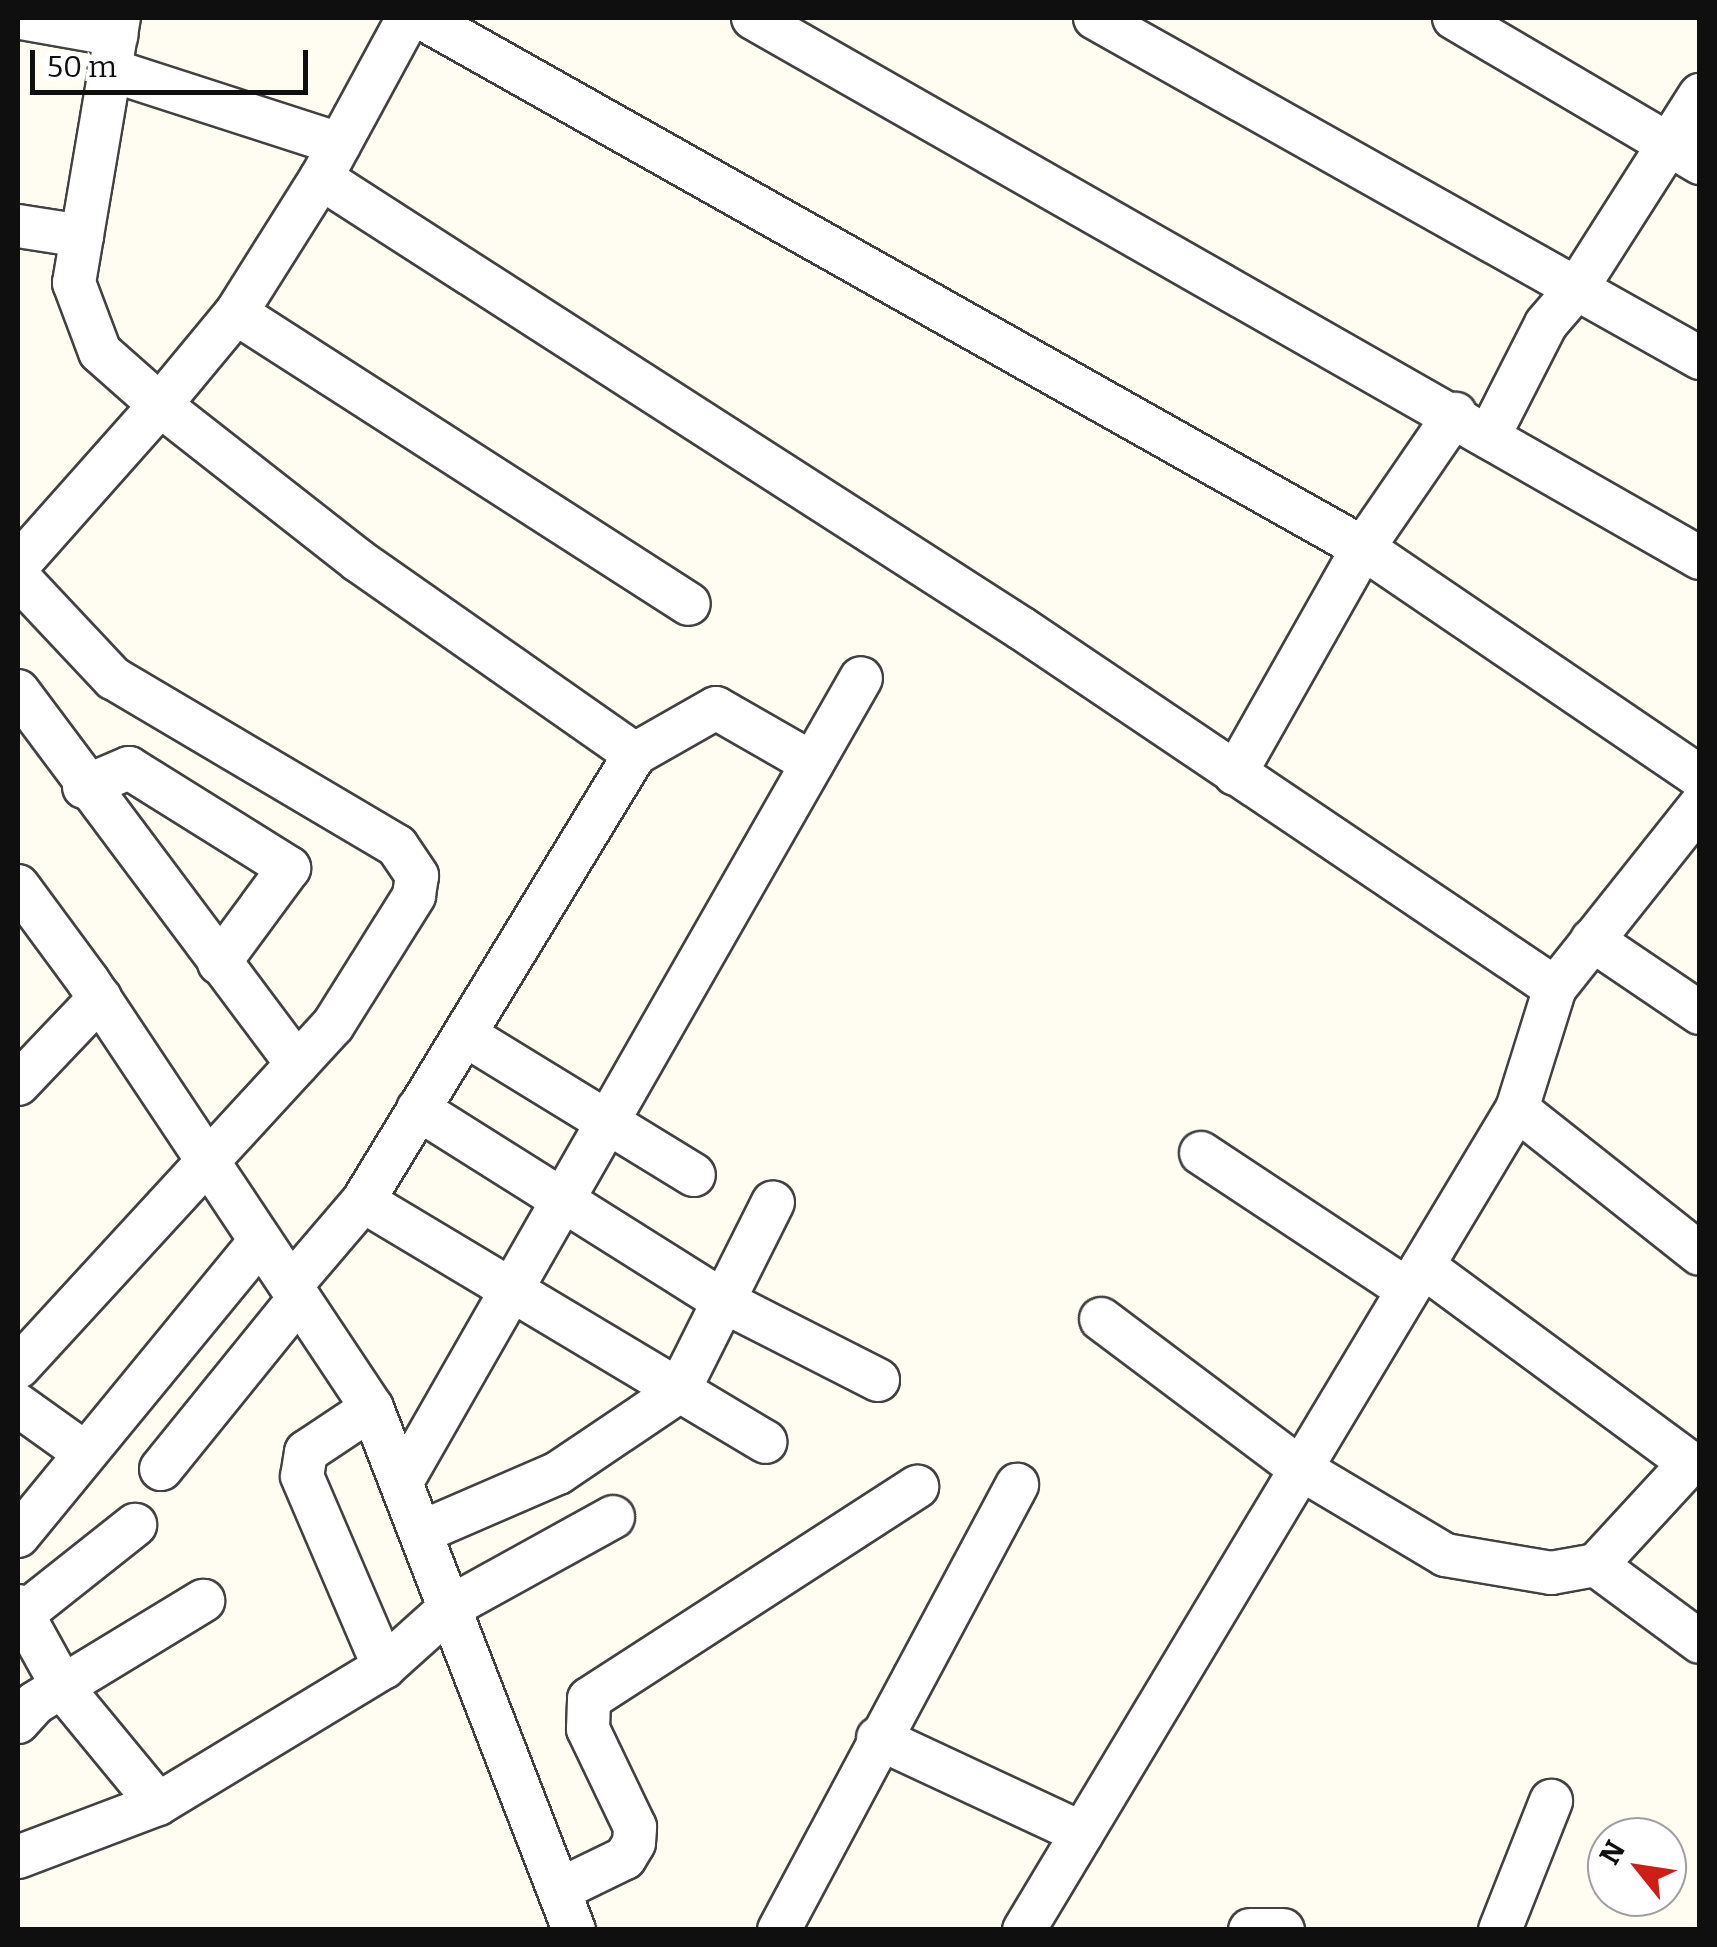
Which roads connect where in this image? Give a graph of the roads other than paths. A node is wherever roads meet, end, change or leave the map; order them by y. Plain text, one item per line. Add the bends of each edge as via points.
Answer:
1 (22, 18) edge
2 (408, 18) edge
3 (422, 18) edge
4 (753, 18) edge
5 (1095, 18) edge
6 (1454, 18) edge
7 (115, 41) edge
8 (1700, 94) edge
9 (1682, 154) edge
10 (330, 161) junction
11 (18, 226) edge
12 (82, 236) junction
13 (1577, 288) junction
14 (236, 313) junction
15 (1700, 358) edge
16 (160, 406) junction
17 (1473, 424) junction
18 (1363, 548) junction
19 (1700, 558) edge
20 (18, 566) edge
21 (18, 577) edge
22 (688, 604) dead end
23 (861, 678) dead end
24 (18, 691) edge
25 (635, 754) junction
26 (812, 763) junction
27 (1235, 774) junction
28 (1700, 778) edge
29 (84, 787) junction
30 (1700, 806) edge
31 (18, 886) edge
32 (1592, 940) junction
33 (219, 962) junction
34 (1555, 988) junction
35 (100, 998) junction
36 (1700, 1013) edge
37 (467, 1036) junction
38 (297, 1064) junction
39 (23, 1067) edge
40 (1517, 1108) junction
41 (418, 1109) junction
42 (608, 1120) junction
43 (1201, 1153) dead end
44 (207, 1162) junction
45 (694, 1175) dead end
46 (564, 1197) junction
47 (363, 1201) junction
48 (773, 1202) dead end
49 (259, 1243) junction
50 (1700, 1254) edge
51 (1415, 1278) junction
52 (512, 1288) junction
53 (295, 1292) junction
54 (723, 1301) junction
55 (1102, 1318) dead end
56 (18, 1368) edge
57 (878, 1380) dead end
58 (678, 1392) junction
59 (18, 1405) edge
60 (372, 1408) junction
61 (765, 1442) dead end
62 (86, 1453) junction
63 (1695, 1458) edge
64 (161, 1468) dead end
65 (1301, 1469) junction
66 (404, 1478) junction
67 (1017, 1485) dead end
68 (917, 1487) dead end
69 (614, 1517) dead end
70 (135, 1525) dead end
71 (424, 1531) junction
72 (18, 1536) edge
73 (1596, 1565) junction
74 (203, 1601) dead end
75 (452, 1606) junction
76 (20, 1610) edge
77 (1700, 1642) edge
78 (384, 1667) junction
79 (34, 1701) edge
80 (878, 1738) junction
81 (1551, 1801) dead end
82 (158, 1804) junction
83 (1082, 1833) junction
84 (26, 1844) edge
85 (567, 1910) edge
86 (779, 1930) edge
87 (1024, 1930) edge
88 (1250, 1930) edge
89 (1284, 1930) edge
90 (1500, 1930) edge

1 - 7 street
2 - 10 street
3 - 18 street
4 - 17 street
5 - 13 street
6 - 9 street
7 - 10 street
7 - 12 street
8 - 9 street
9 - 13 street
10 - 14 street
10 - 27 street
11 - 12 street
12 - 16 street via 74,283 100,352
13 - 15 street
13 - 17 street
14 - 16 street
14 - 22 street
16 - 20 street
16 - 25 street via 359,561
17 - 18 street
17 - 19 street
18 - 27 street
18 - 28 street
21 - 38 street via 113,678 410,858 417,876 414,896 333,1025
23 - 26 street
24 - 29 street
25 - 26 street via 716,708
25 - 37 street via 519,937
26 - 42 street
27 - 34 street
29 - 33 street
29 - 33 street via 129,768 289,868
30 - 32 street
31 - 35 street
32 - 34 street
32 - 36 street
33 - 38 street
34 - 40 street
35 - 39 street
35 - 44 street
37 - 41 street
37 - 42 street
38 - 44 street
40 - 50 street
40 - 51 street
41 - 46 street
41 - 47 street
42 - 45 street
42 - 46 street
43 - 51 street
44 - 49 street
44 - 56 street
46 - 52 street
46 - 54 street
47 - 52 street
47 - 53 street
48 - 54 street
49 - 53 street
49 - 62 street
51 - 63 street
51 - 65 street
52 - 58 street
52 - 66 street
53 - 60 street
53 - 64 street
54 - 57 street
54 - 58 street
55 - 65 street
58 - 61 street
58 - 71 street via 558,1473
59 - 62 street
60 - 66 street
60 - 78 street via 306,1452 302,1476
62 - 72 street
63 - 73 street
65 - 73 street via 1444,1555 1551,1573
65 - 83 street
66 - 71 street
67 - 80 street
68 - 85 street via 590,1699 588,1729 635,1827 634,1843
69 - 75 street
70 - 76 street
71 - 75 street
73 - 77 street
74 - 79 street
75 - 78 street
75 - 85 street
76 - 79 street
78 - 82 street
79 - 82 street
80 - 83 street
80 - 86 street
81 - 90 street
82 - 84 street
83 - 87 street
88 - 89 street

